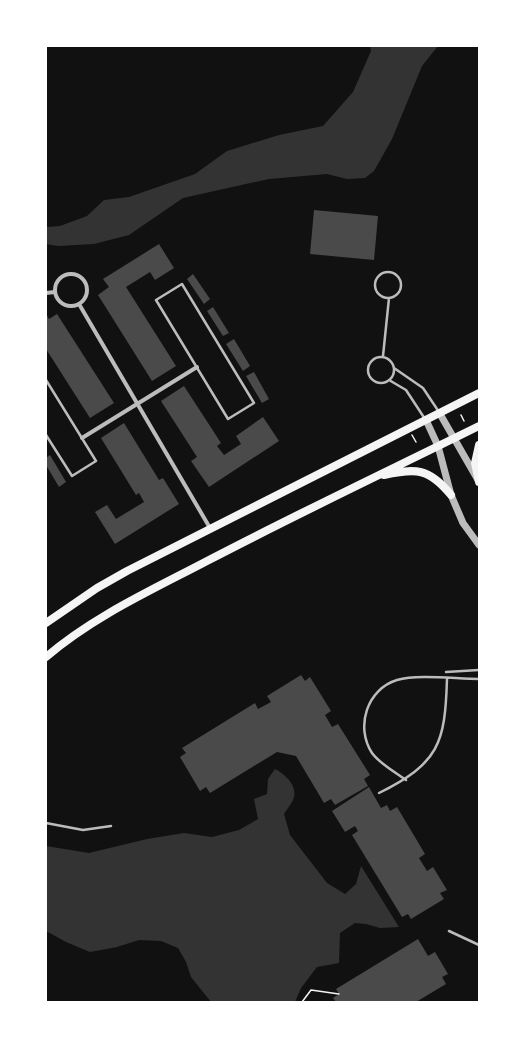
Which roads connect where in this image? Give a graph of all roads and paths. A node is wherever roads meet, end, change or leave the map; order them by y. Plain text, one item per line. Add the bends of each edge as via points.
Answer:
1 (55, 292) junction
2 (46, 293) edge
3 (389, 298) junction
4 (78, 304) junction
5 (383, 356) junction
6 (197, 367) junction
7 (394, 368) junction
8 (46, 380) edge
9 (389, 380) junction
10 (479, 393) edge
11 (137, 404) junction
12 (440, 414) junction
13 (461, 415) dead end
14 (426, 420) junction
15 (464, 420) dead end
16 (479, 426) edge
17 (46, 435) edge
18 (412, 435) dead end
19 (82, 438) junction
20 (453, 439) junction
21 (416, 442) dead end
22 (479, 445) edge
23 (438, 446) junction
24 (373, 477) junction
25 (479, 482) edge
26 (451, 495) junction
27 (210, 528) junction
28 (479, 545) edge
29 (46, 623) edge
30 (46, 657) edge
31 (479, 670) edge
32 (446, 672) dead end
33 (447, 679) junction
34 (479, 679) edge
35 (406, 780) junction
36 (379, 793) dead end
37 (46, 823) edge
38 (111, 826) dead end
39 (449, 931) dead end
40 (479, 945) edge
41 (339, 994) dead end
42 (302, 1002) edge

1 - 2 street
1 - 4 street via 56,297 64,305
1 - 4 street via 57,282 61,278 76,275 86,286 85,296
3 - 3 lane via 399,294 401,282 397,276 385,273 378,278 375,286 379,294
3 - 5 lane
4 - 11 street
5 - 7 lane via 390,360
5 - 9 lane via 371,361 368,373 377,382
6 - 6 lane via 228,419 254,403 182,284 156,300
6 - 11 street
7 - 9 lane
7 - 12 lane via 423,388
8 - 19 lane
9 - 14 lane via 406,390
10 - 12 main road
11 - 19 street
11 - 27 street
12 - 14 main road
12 - 20 street
13 - 15 path
14 - 23 street
14 - 27 main road
16 - 20 main road
17 - 19 lane via 72,476 96,461
18 - 21 path
20 - 23 main road
20 - 25 street
22 - 25 main road via 475,463
23 - 24 main road
23 - 26 street
24 - 26 main road via 406,470 418,472 439,481
24 - 30 main road via 118,607
26 - 28 street via 462,522
27 - 29 main road via 97,588
31 - 32 lane
33 - 34 lane
33 - 35 lane via 446,712 441,736 433,753
33 - 35 lane via 410,677 395,681 380,689 368,705 364,726 372,753
35 - 36 lane
37 - 38 lane via 83,830
39 - 40 lane
41 - 42 path via 311,990

